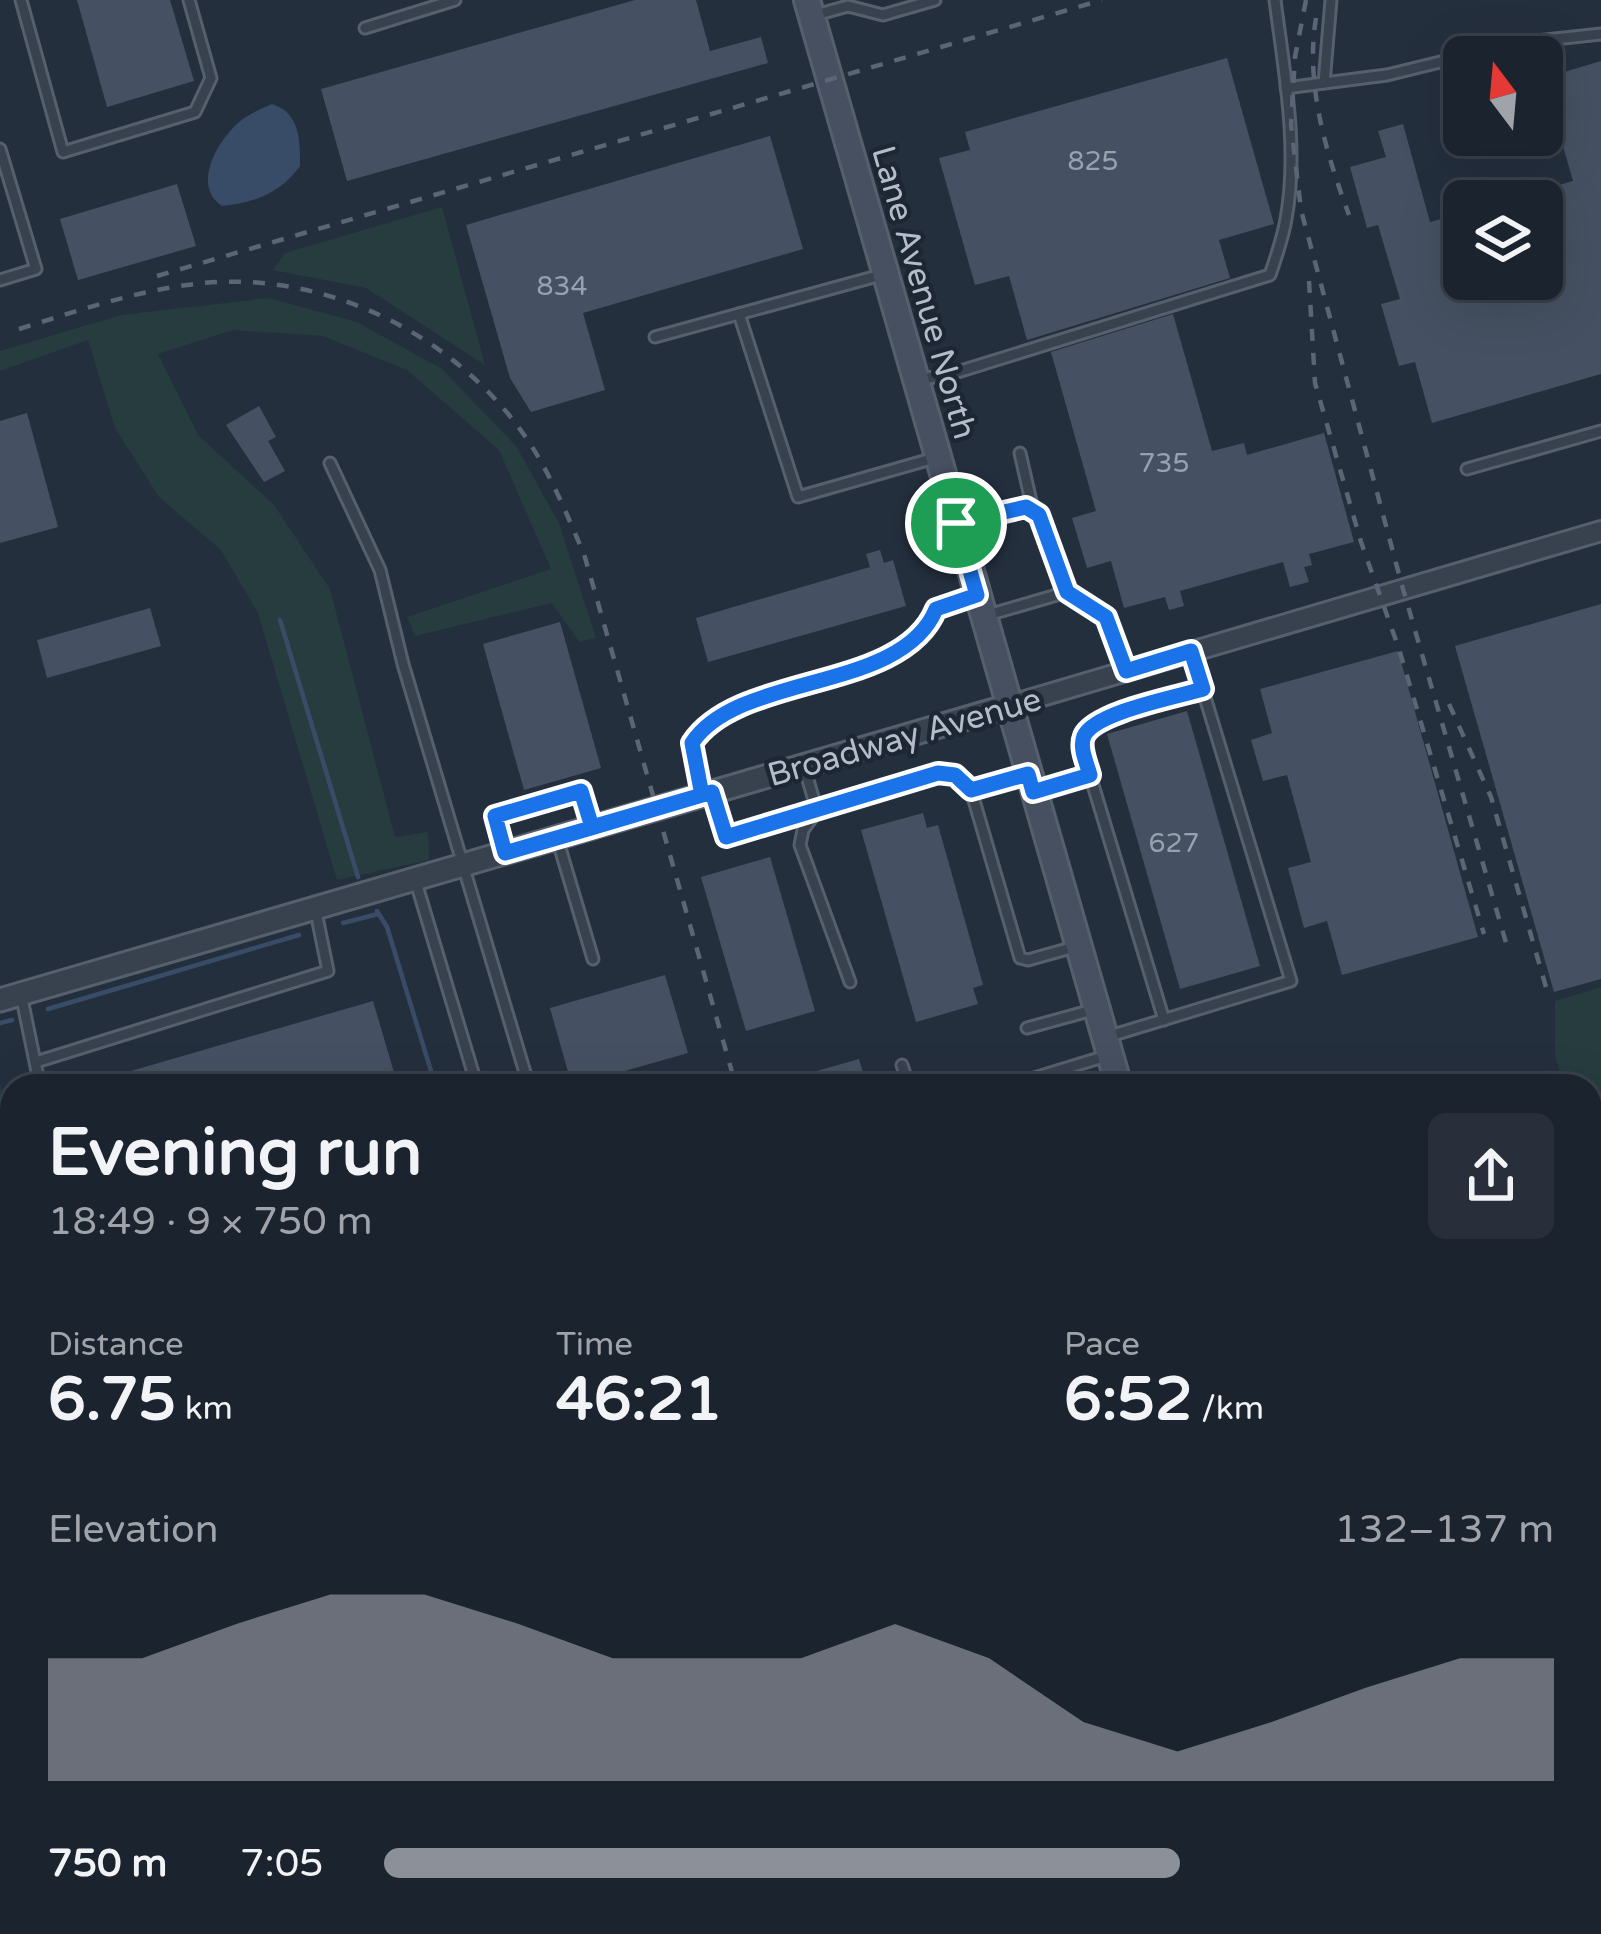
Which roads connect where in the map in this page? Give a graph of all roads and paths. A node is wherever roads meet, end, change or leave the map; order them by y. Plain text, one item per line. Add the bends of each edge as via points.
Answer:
1 (21, 0) edge
2 (189, 0) edge
3 (454, 0) edge
4 (935, 0) edge
5 (1275, 0) edge
6 (1331, 0) edge
7 (810, 8) edge
8 (365, 28) dead end
9 (1601, 34) edge
10 (1324, 83) junction
11 (1286, 88) junction
12 (0, 148) edge
13 (886, 274) junction
14 (0, 280) edge
15 (739, 314) junction
16 (655, 337) dead end
17 (916, 379) junction
18 (1601, 431) edge
19 (1020, 453) dead end
20 (938, 457) junction
21 (330, 464) dead end
22 (1467, 469) dead end
23 (1034, 510) junction
24 (956, 523) junction
25 (1601, 531) edge
26 (1067, 592) junction
27 (980, 606) junction
28 (1191, 651) junction
29 (1126, 671) junction
30 (1203, 689) junction
31 (1008, 706) junction
32 (804, 766) junction
33 (1090, 775) junction
34 (1030, 783) junction
35 (971, 790) junction
36 (707, 794) junction
37 (817, 811) junction
38 (592, 827) junction
39 (556, 838) junction
40 (505, 853) junction
41 (463, 865) junction
42 (415, 879) junction
43 (316, 908) junction
44 (1078, 946) junction
45 (593, 958) dead end
46 (850, 982) dead end
47 (11, 997) edge
48 (1096, 1009) junction
49 (1164, 1020) junction
50 (1027, 1028) dead end
51 (1107, 1046) junction
52 (36, 1062) junction
53 (902, 1065) dead end
54 (38, 1074) edge
55 (473, 1074) edge
56 (525, 1074) edge
57 (905, 1074) edge
58 (1038, 1074) edge
59 (1115, 1074) edge

1 - 2 lane via 63,152 196,112 211,78
3 - 8 lane
4 - 7 lane via 883,15
5 - 11 lane
6 - 10 lane
7 - 13 main road, Lane Avenue North
9 - 10 lane
10 - 11 lane
11 - 17 lane via 1291,178 1270,274
12 - 14 lane via 36,269
13 - 15 lane
13 - 17 main road, Lane Avenue North
15 - 16 lane
15 - 20 lane via 798,497
17 - 20 main road, Lane Avenue North
18 - 22 lane
19 - 23 lane
20 - 24 main road, Lane Avenue North
21 - 41 lane via 380,570
23 - 24 lane
23 - 26 lane
24 - 27 main road, Lane Avenue North
25 - 28 street, Broadway Avenue
26 - 27 lane
26 - 29 lane via 1106,617
27 - 31 main road, Lane Avenue North
27 - 36 lane via 936,609 929,626 896,653 728,712 701,729 692,743
28 - 29 street, Broadway Avenue
28 - 30 lane
29 - 31 street, Broadway Avenue
30 - 33 lane via 1098,720 1084,736
30 - 49 lane via 1291,981
31 - 32 street, Broadway Avenue
31 - 34 main road, Lane Avenue North
32 - 36 street, Broadway Avenue
32 - 37 lane
33 - 34 lane
33 - 49 lane
34 - 35 lane
34 - 44 main road, Lane Avenue North
35 - 37 lane via 955,775 938,773
35 - 44 lane via 1020,958
36 - 37 lane via 726,837
36 - 38 street, Broadway Avenue
37 - 46 lane via 800,845
38 - 39 street, Broadway Avenue
38 - 40 lane via 581,791 495,816
39 - 40 street, Broadway Avenue
39 - 45 lane
40 - 41 street, Broadway Avenue
41 - 42 street, Broadway Avenue
41 - 56 lane
42 - 43 street, Broadway Avenue
42 - 55 lane
43 - 47 street, Broadway Avenue
43 - 52 lane via 328,971
44 - 48 main road, Lane Avenue North
47 - 52 lane
48 - 50 lane
48 - 51 main road, Lane Avenue North
49 - 51 lane
51 - 58 lane
51 - 59 main road, Lane Avenue North
52 - 54 lane
53 - 57 lane

